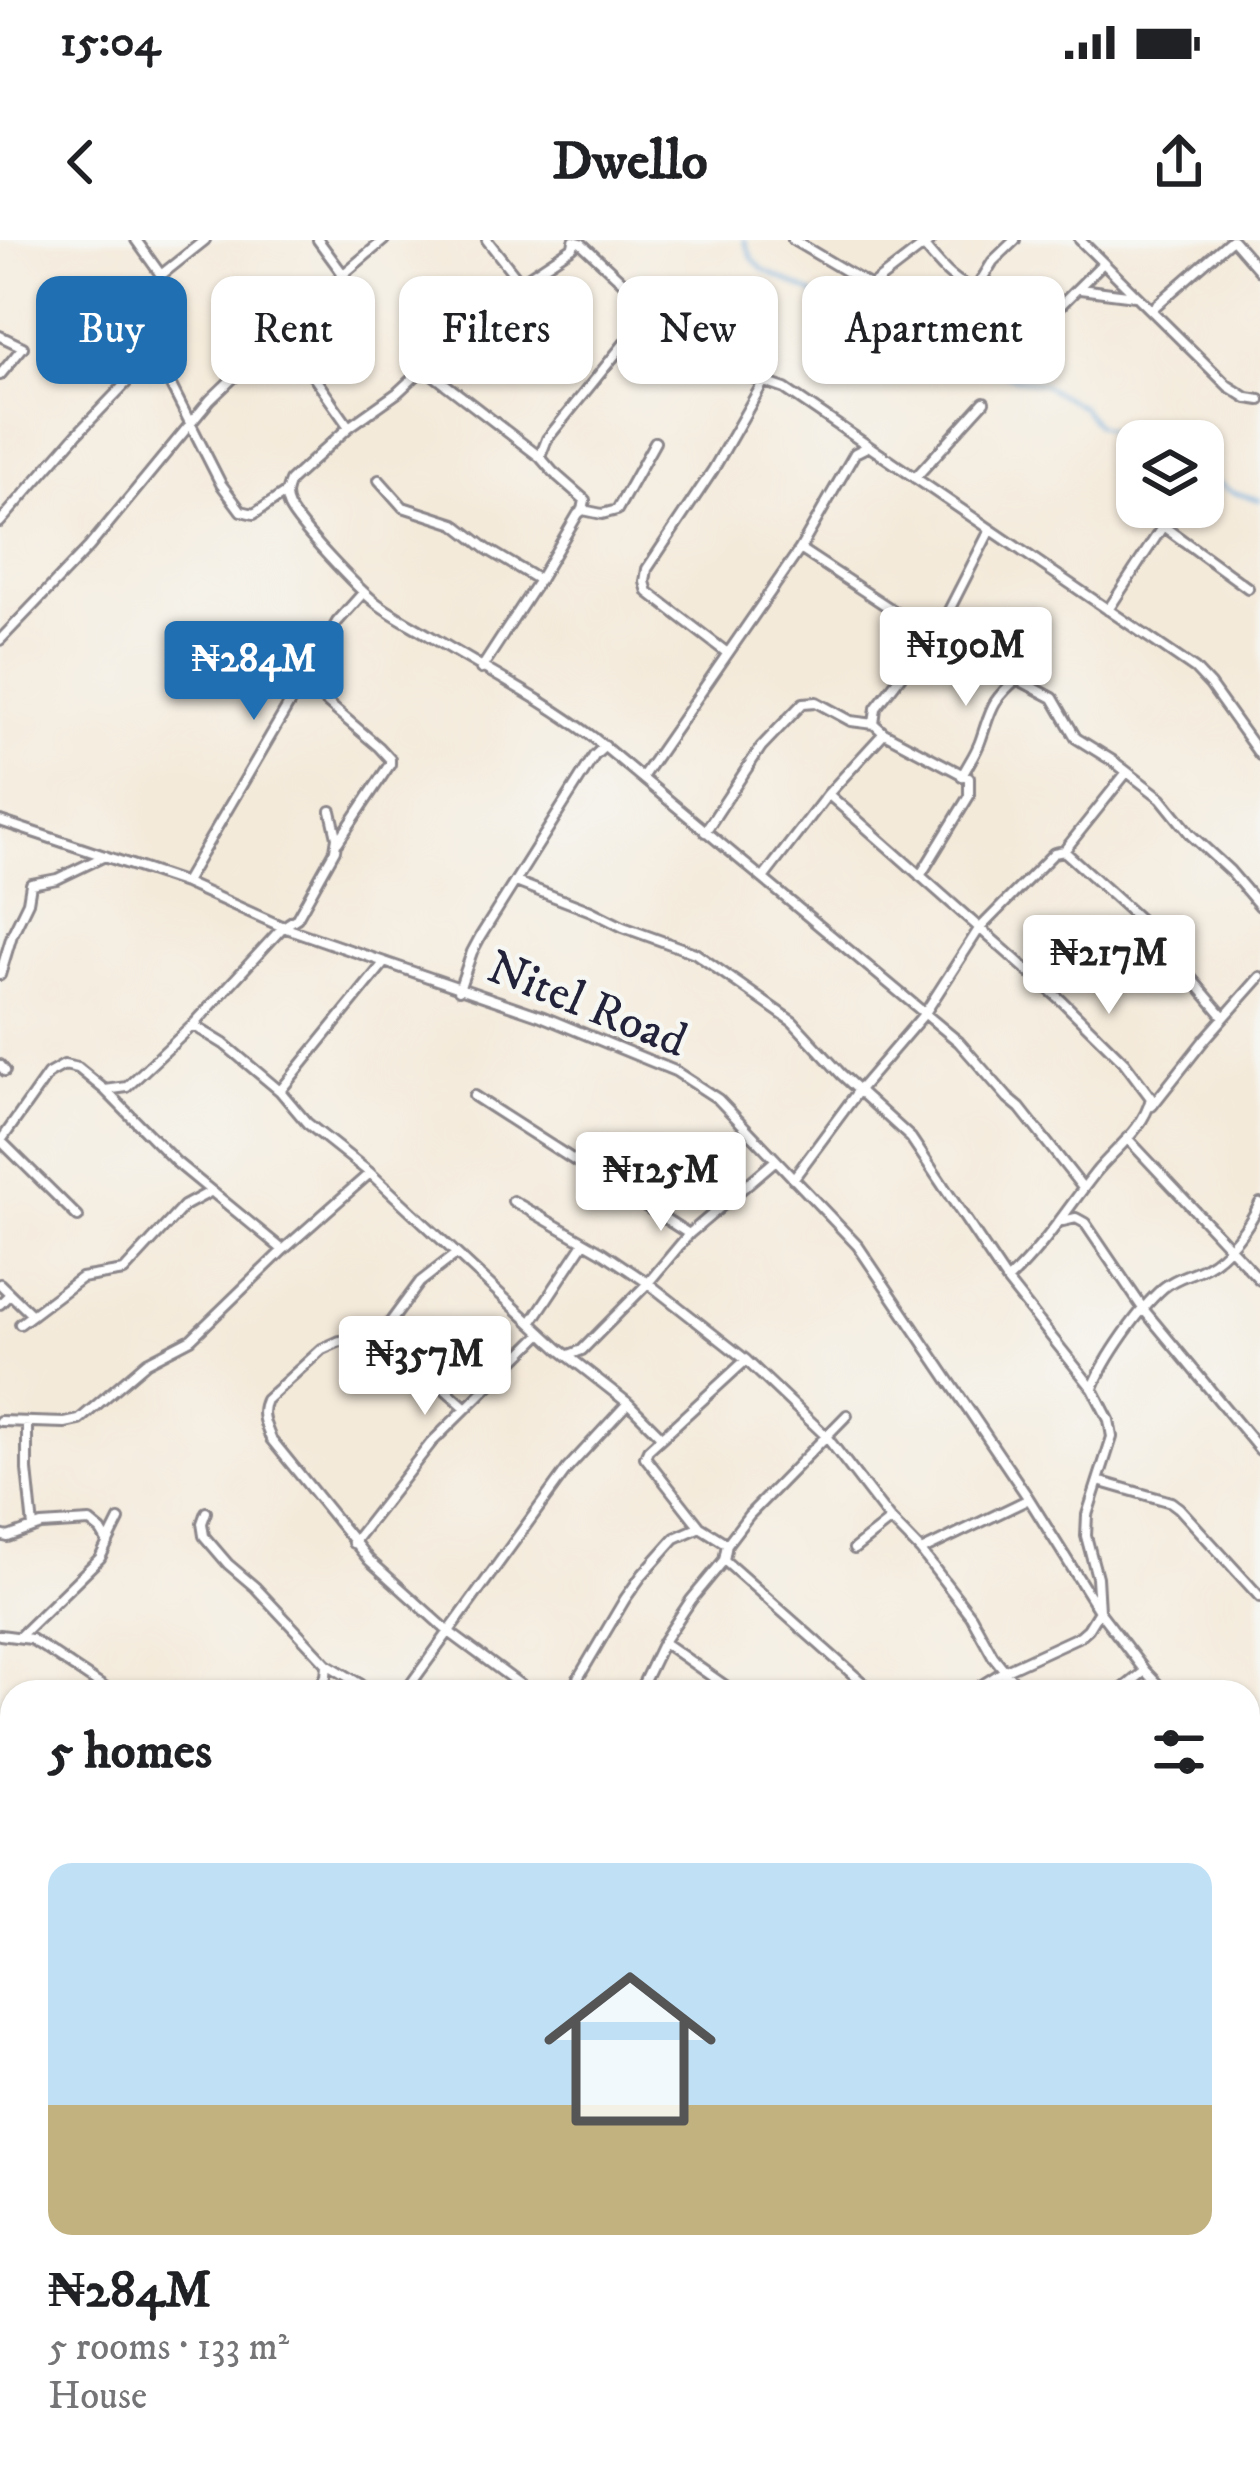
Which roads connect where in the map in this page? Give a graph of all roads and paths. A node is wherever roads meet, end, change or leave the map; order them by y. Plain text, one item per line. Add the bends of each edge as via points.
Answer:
1 (136, 240) edge
2 (205, 240) edge
3 (318, 240) edge
4 (384, 240) edge
5 (487, 240) edge
6 (793, 240) edge
7 (1016, 240) edge
8 (1232, 240) edge
9 (1082, 241) edge
10 (927, 243) edge
11 (1103, 262) junction
12 (1260, 271) edge
13 (343, 274) junction
14 (161, 275) joint
15 (341, 276) edge
16 (515, 276) edge
17 (529, 276) edge
18 (617, 276) edge
19 (1079, 289) junction
20 (1135, 296) junction
21 (1065, 302) edge
22 (1152, 309) junction
23 (0, 336) edge
24 (617, 352) edge
25 (0, 375) edge
26 (125, 384) edge
27 (170, 384) edge
28 (227, 384) edge
29 (319, 384) edge
30 (406, 384) edge
31 (445, 384) edge
32 (762, 384) edge
33 (773, 384) edge
34 (1260, 400) edge
35 (984, 402) dead end
36 (191, 425) junction
37 (349, 427) junction
38 (655, 442) dead end
39 (867, 447) junction
40 (540, 457) junction
41 (915, 478) junction
42 (379, 480) dead end
43 (285, 493) junction
44 (583, 510) junction
45 (0, 522) edge
46 (990, 530) junction
47 (800, 548) junction
48 (539, 580) junction
49 (1248, 588) dead end
50 (363, 592) junction
51 (1108, 610) junction
52 (944, 620) junction
53 (932, 636) junction
54 (0, 640) edge
55 (726, 652) junction
56 (481, 669) junction
57 (1018, 678) junction
58 (303, 682) junction
59 (874, 724) junction
60 (884, 733) junction
61 (594, 738) junction
62 (605, 746) junction
63 (1260, 755) edge
64 (594, 756) junction
65 (1127, 772) junction
66 (643, 776) junction
67 (962, 776) junction
68 (828, 794) junction
69 (332, 812) dead end
70 (2, 825) edge
71 (705, 832) junction
72 (338, 843) junction
73 (1064, 851) junction
74 (105, 856) junction
75 (920, 876) junction
76 (764, 877) junction
77 (516, 882) junction
78 (185, 883) junction
79 (1260, 906) edge
80 (284, 927) junction
81 (979, 928) junction
82 (383, 963) junction
83 (0, 975) edge
84 (1260, 977) edge
85 (459, 990) junction
86 (925, 1013) junction
87 (1224, 1017) junction
88 (193, 1024) junction
89 (105, 1090) junction
90 (859, 1090) junction
91 (280, 1091) junction
92 (474, 1096) dead end
93 (1148, 1113) junction
94 (1127, 1138) junction
95 (1, 1142) edge
96 (776, 1160) junction
97 (370, 1173) junction
98 (794, 1179) junction
99 (1083, 1189) junction
100 (211, 1191) junction
101 (513, 1201) dead end
102 (1260, 1203) edge
103 (78, 1217) dead end
104 (1061, 1222) junction
105 (689, 1234) junction
106 (584, 1243) junction
107 (1228, 1248) junction
108 (284, 1250) junction
109 (456, 1254) junction
110 (1260, 1280) edge
111 (1007, 1281) junction
112 (648, 1283) junction
113 (0, 1284) edge
114 (10, 1294) junction
115 (0, 1304) edge
116 (1144, 1310) junction
117 (32, 1315) junction
118 (531, 1323) junction
119 (20, 1324) dead end
120 (542, 1333) junction
121 (379, 1337) junction
122 (567, 1355) junction
123 (746, 1360) junction
124 (1093, 1389) junction
125 (628, 1403) junction
126 (466, 1408) junction
127 (848, 1415) dead end
128 (0, 1421) edge
129 (27, 1422) junction
130 (825, 1436) junction
131 (662, 1437) junction
132 (1260, 1450) edge
133 (1098, 1481) junction
134 (1029, 1498) junction
135 (206, 1512) dead end
136 (890, 1518) junction
137 (119, 1520) dead end
138 (33, 1527) junction
139 (700, 1527) junction
140 (0, 1535) edge
141 (353, 1543) junction
142 (109, 1544) junction
143 (727, 1544) junction
144 (854, 1549) dead end
145 (921, 1551) junction
146 (724, 1560) junction
147 (1260, 1598) edge
148 (1099, 1611) junction
149 (449, 1632) junction
150 (0, 1635) edge
151 (20, 1636) junction
152 (663, 1642) junction
153 (327, 1664) junction
154 (1006, 1670) junction
155 (1145, 1671) junction
156 (93, 1680) edge
157 (324, 1680) edge
158 (353, 1680) edge
159 (413, 1680) edge
160 (514, 1680) edge
161 (577, 1680) edge
162 (645, 1680) edge
163 (717, 1680) edge
164 (859, 1680) edge
165 (990, 1680) edge
166 (1013, 1680) edge
167 (1134, 1680) edge
168 (1154, 1680) edge

1 - 14 street
2 - 14 street
3 - 13 street
4 - 13 street
5 - 16 street
6 - 10 street via 871,286
7 - 10 street via 976,289 952,278
8 - 12 street
8 - 22 street
9 - 11 street
11 - 19 street
11 - 20 street
13 - 15 street
17 - 18 street via 574,242
19 - 20 street
19 - 21 street
20 - 22 street
22 - 34 street via 1228,386
23 - 25 street via 22,347
24 - 40 street
26 - 45 street
27 - 36 street
28 - 36 street
29 - 37 street
30 - 37 street
31 - 40 street
32 - 55 street via 644,583
33 - 39 street
35 - 41 street
36 - 43 street via 241,511 254,514
36 - 54 street
37 - 43 street
38 - 44 street via 617,510
39 - 41 street
39 - 47 street via 855,453
40 - 44 street via 585,500
41 - 46 street
42 - 48 street via 403,507 455,524
43 - 50 street via 302,526
44 - 48 street
46 - 51 street
46 - 52 street
47 - 53 street
47 - 55 street
48 - 56 street
49 - 51 street via 1163,526
50 - 56 street
50 - 58 street
51 - 63 street via 1195,670
52 - 53 street
52 - 57 street via 987,663
53 - 59 street via 880,701
55 - 66 street
56 - 61 street
57 - 65 street via 1053,698 1076,738
57 - 67 street via 995,700
58 - 72 street via 390,759
58 - 78 street
59 - 60 street
59 - 71 street via 803,703 761,747
60 - 67 street
60 - 68 street
61 - 62 street
61 - 64 street
62 - 64 street
62 - 66 street
64 - 77 street
65 - 73 street
65 - 79 street
66 - 71 street
67 - 75 street via 969,796
68 - 75 street
68 - 76 street
69 - 72 street
70 - 74 street, Nitel Road
71 - 76 street
72 - 80 street via 297,918
73 - 81 street
73 - 87 street via 1148,927
74 - 78 street, Nitel Road
74 - 83 street via 31,884
75 - 81 street
76 - 86 street
77 - 85 street via 472,952
77 - 90 street via 695,953 793,1022
78 - 80 street, Nitel Road
80 - 82 street, Nitel Road
80 - 88 street
81 - 86 street
81 - 93 street via 1124,1062 1147,1090
82 - 85 street, Nitel Road
82 - 91 street
84 - 87 street
85 - 96 street, Nitel Road via 675,1071 718,1099
86 - 90 street
86 - 99 street via 1020,1108
87 - 93 street
88 - 89 street via 127,1087
88 - 91 street
89 - 95 street via 64,1065 48,1073
89 - 100 street
90 - 98 street
90 - 111 street via 911,1138
91 - 97 street
92 - 105 street
93 - 94 street
94 - 99 street
94 - 107 street
95 - 103 street
96 - 98 street, Nitel Road
96 - 105 street
97 - 108 street
97 - 109 street
98 - 134 street, Nitel Road via 858,1246
99 - 104 street
100 - 108 street
100 - 117 street via 184,1206 124,1271 81,1278
101 - 106 street
102 - 107 street
104 - 111 street
104 - 116 street via 1084,1223
105 - 112 street
106 - 112 street
106 - 118 street
107 - 110 street
107 - 116 street via 1171,1282
108 - 129 street via 191,1339 128,1376 79,1420
109 - 118 street
109 - 121 street via 420,1282
111 - 124 street
112 - 122 street via 582,1350
112 - 123 street
113 - 114 street
114 - 115 street
114 - 117 street
116 - 124 street
116 - 132 street
117 - 119 street
118 - 120 street
120 - 122 street
120 - 126 street
121 - 126 street
121 - 141 street via 322,1349 262,1407 271,1439
122 - 125 street
123 - 130 street
123 - 131 street
124 - 133 street via 1112,1437
125 - 131 street
125 - 149 street via 567,1469
126 - 141 street
127 - 130 street
128 - 129 street
129 - 138 street
130 - 136 street
130 - 143 street
131 - 139 street via 647,1462
133 - 147 street via 1171,1502
133 - 148 street via 1086,1536
134 - 145 street
134 - 148 street, Nitel Road
135 - 153 street via 202,1529 212,1546
136 - 144 street
136 - 145 street
137 - 142 street
138 - 140 street
138 - 142 street via 90,1522
139 - 143 street
139 - 161 street via 675,1538 642,1575
141 - 149 street
142 - 151 street
143 - 146 street
145 - 154 street
146 - 152 street
146 - 164 street
148 - 154 street via 1080,1636
148 - 155 street, Nitel Road
149 - 159 street
149 - 160 street
150 - 151 street
151 - 156 street
152 - 162 street
152 - 163 street
153 - 157 street
153 - 158 street
154 - 165 street
154 - 166 street
155 - 167 street
155 - 168 street, Nitel Road

